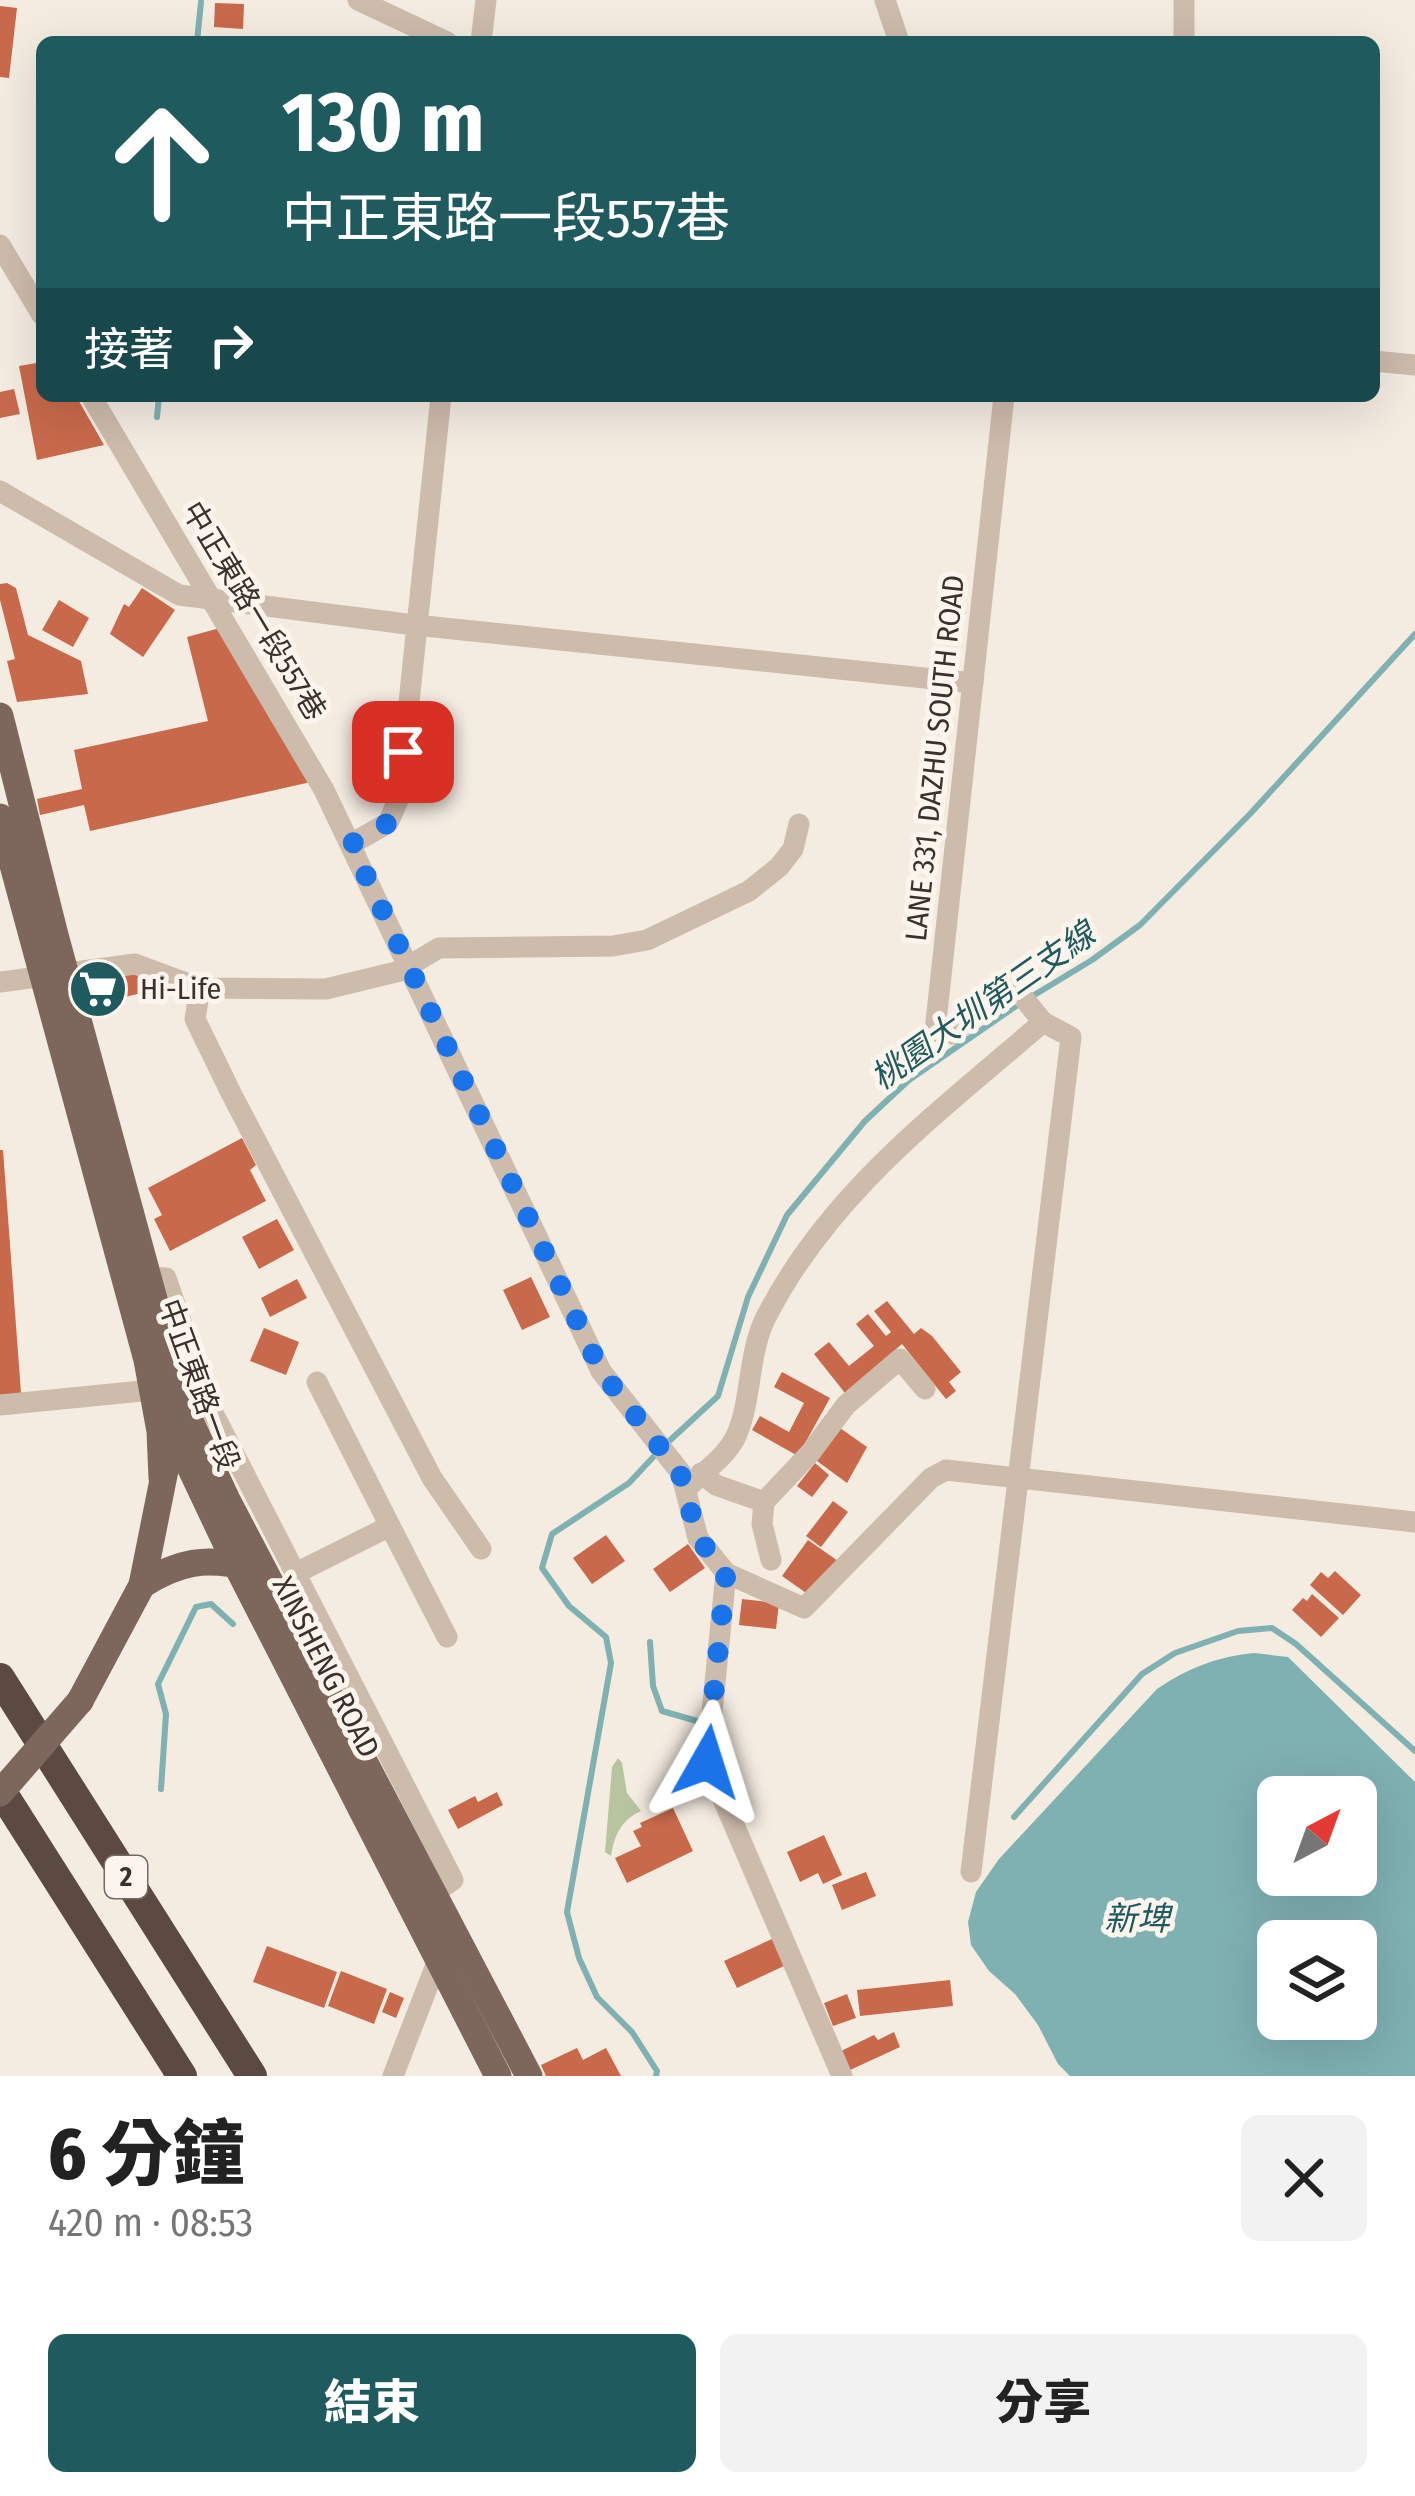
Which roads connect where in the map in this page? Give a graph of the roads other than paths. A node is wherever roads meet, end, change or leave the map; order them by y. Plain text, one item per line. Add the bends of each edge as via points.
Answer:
1 (358, 0) edge
2 (486, 0) edge
3 (885, 0) edge
4 (1184, 0) edge
5 (434, 36) edge
6 (482, 36) edge
7 (897, 36) edge
8 (1184, 36) edge
9 (0, 245) edge
10 (36, 305) edge
11 (1380, 362) edge
12 (1415, 365) edge
13 (95, 402) edge
14 (440, 402) edge
15 (1003, 402) edge
16 (0, 491) edge
17 (214, 601) junction
18 (415, 625) junction
19 (973, 683) junction
20 (0, 716) edge
21 (800, 824) dead end
22 (2, 832) edge
23 (351, 844) junction
24 (408, 966) junction
25 (54, 975) junction
26 (0, 982) edge
27 (200, 988) junction
28 (1043, 1022) junction
29 (136, 1279) junction
30 (317, 1382) dead end
31 (925, 1389) dead end
32 (152, 1390) junction
33 (0, 1405) edge
34 (183, 1406) junction
35 (175, 1435) junction
36 (162, 1478) junction
37 (690, 1478) junction
38 (1021, 1478) junction
39 (764, 1502) junction
40 (1415, 1522) edge
41 (390, 1526) junction
42 (482, 1549) dead end
43 (771, 1560) dead end
44 (236, 1564) junction
45 (264, 1573) junction
46 (296, 1573) junction
47 (726, 1573) junction
48 (142, 1585) junction
49 (447, 1637) dead end
50 (0, 1678) edge
51 (0, 1791) edge
52 (971, 1872) dead end
53 (423, 1901) junction
54 (439, 1957) junction
55 (177, 2076) edge
56 (252, 2076) edge
57 (393, 2076) edge
58 (498, 2076) edge
59 (529, 2076) edge
60 (842, 2076) edge

1 - 5 street
2 - 6 street
3 - 7 street
4 - 8 street
9 - 10 street
11 - 12 street
13 - 17 street, 中正東路一段557巷
14 - 18 street
15 - 19 street, LANE 331, DAZHU SOUTH ROAD
16 - 17 street via 179,595
17 - 18 street
17 - 23 street, 中正東路一段557巷
18 - 19 street
18 - 23 street via 399,798 388,823
19 - 28 street, LANE 331, DAZHU SOUTH ROAD via 935,1031 952,1034 1013,985
20 - 25 main road
21 - 24 street via 793,849 749,891 647,940 439,948
22 - 25 main road
23 - 24 street, 中正東路一段557巷
24 - 27 street via 326,989
24 - 37 street, 中正東路一段557巷 via 601,1371
25 - 26 street
25 - 27 street via 135,964
25 - 29 main road
27 - 42 street via 195,1018 230,1094 432,1478
28 - 37 street via 874,1167 834,1213 765,1320 736,1434 716,1463
28 - 38 street via 1071,1037
29 - 32 main road, 中正東路一段
29 - 34 main road
29 - 35 main road, 中正東路一段
29 - 46 street via 166,1278 211,1408
30 - 41 street
31 - 39 street via 900,1359 846,1405
32 - 33 street
32 - 36 main road, 中正東路一段
34 - 35 main road
34 - 45 main road
35 - 36 main road
35 - 44 main road, 中正東路一段
36 - 48 main road
37 - 39 street
37 - 47 street via 698,1538
38 - 40 street
38 - 47 street via 946,1470 931,1478 804,1609
38 - 52 street
39 - 43 street
41 - 46 street
41 - 49 street
44 - 45 main road, XINSHENG ROAD
44 - 48 main road via 169,1567
44 - 53 main road, XINSHENG ROAD
45 - 53 main road, XINSHENG ROAD
46 - 53 street via 454,1880
47 - 60 street via 707,1762
48 - 51 main road, bridge via 80,1701
50 - 56 highway, 2
51 - 55 highway, 2
53 - 54 main road, XINSHENG ROAD
53 - 59 main road, XINSHENG ROAD
54 - 57 street
54 - 58 main road, XINSHENG ROAD

